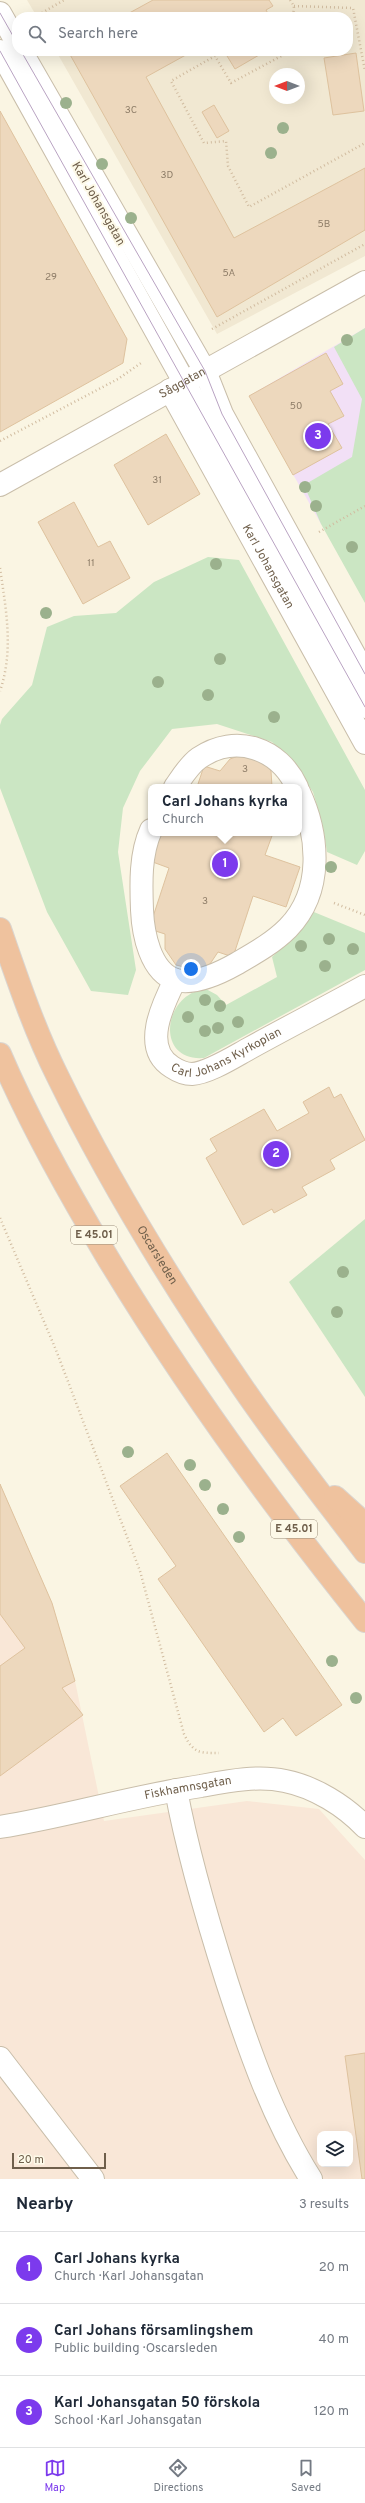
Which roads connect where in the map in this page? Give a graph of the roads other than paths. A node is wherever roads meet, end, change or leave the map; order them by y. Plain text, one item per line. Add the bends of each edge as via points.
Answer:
1 (0, 13) edge
2 (0, 33) edge
3 (12, 34) edge
4 (0, 51) edge
5 (12, 54) edge
6 (13, 56) edge
7 (24, 56) edge
8 (365, 282) edge
9 (193, 377) junction
10 (0, 485) edge
11 (365, 643) edge
12 (365, 674) edge
13 (365, 707) edge
14 (365, 743) edge
15 (177, 784) edge
16 (295, 784) edge
17 (302, 801) edge
18 (148, 836) edge
19 (0, 929) edge
20 (175, 980) junction
21 (365, 986) edge
22 (0, 1054) edge
23 (299, 1464) junction
24 (365, 1524) edge
25 (365, 1552) edge
26 (365, 1621) edge
27 (176, 1790) junction
28 (0, 1827) edge
29 (365, 1827) edge
30 (0, 2058) edge
31 (93, 2179) edge
32 (311, 2179) edge

1 - 3 street
2 - 5 street, Karl Johansgatan
4 - 9 street via 160,335
6 - 9 street, Karl Johansgatan
7 - 9 street
8 - 9 street, Såggatan
9 - 10 street, Såggatan
9 - 11 street, Karl Johansgatan
9 - 12 street via 222,414
9 - 13 street
9 - 14 street, Karl Johansgatan
15 - 16 street via 198,759 210,752 242,745 257,747 279,761
17 - 20 street via 313,833 316,857 310,893 299,914 288,928 267,946 232,966 196,980
18 - 20 street via 142,874 143,932 153,958 161,969
19 - 23 highway, Oscarsleden via 17,979 56,1074 104,1165 238,1381
20 - 21 street, Carl Johans Kyrkoplan via 161,1009 156,1044 168,1065 180,1072 193,1074 221,1063
22 - 26 highway, E 45.01 via 57,1173 132,1298 205,1408 319,1564
23 - 24 highway
23 - 25 highway, Oscarsleden
27 - 28 street, Fiskhamnsgatan
27 - 29 street, Fiskhamnsgatan via 259,1778 286,1781 315,1792 351,1812
27 - 32 street via 186,1841 210,1928 249,2050 297,2156
30 - 31 street

